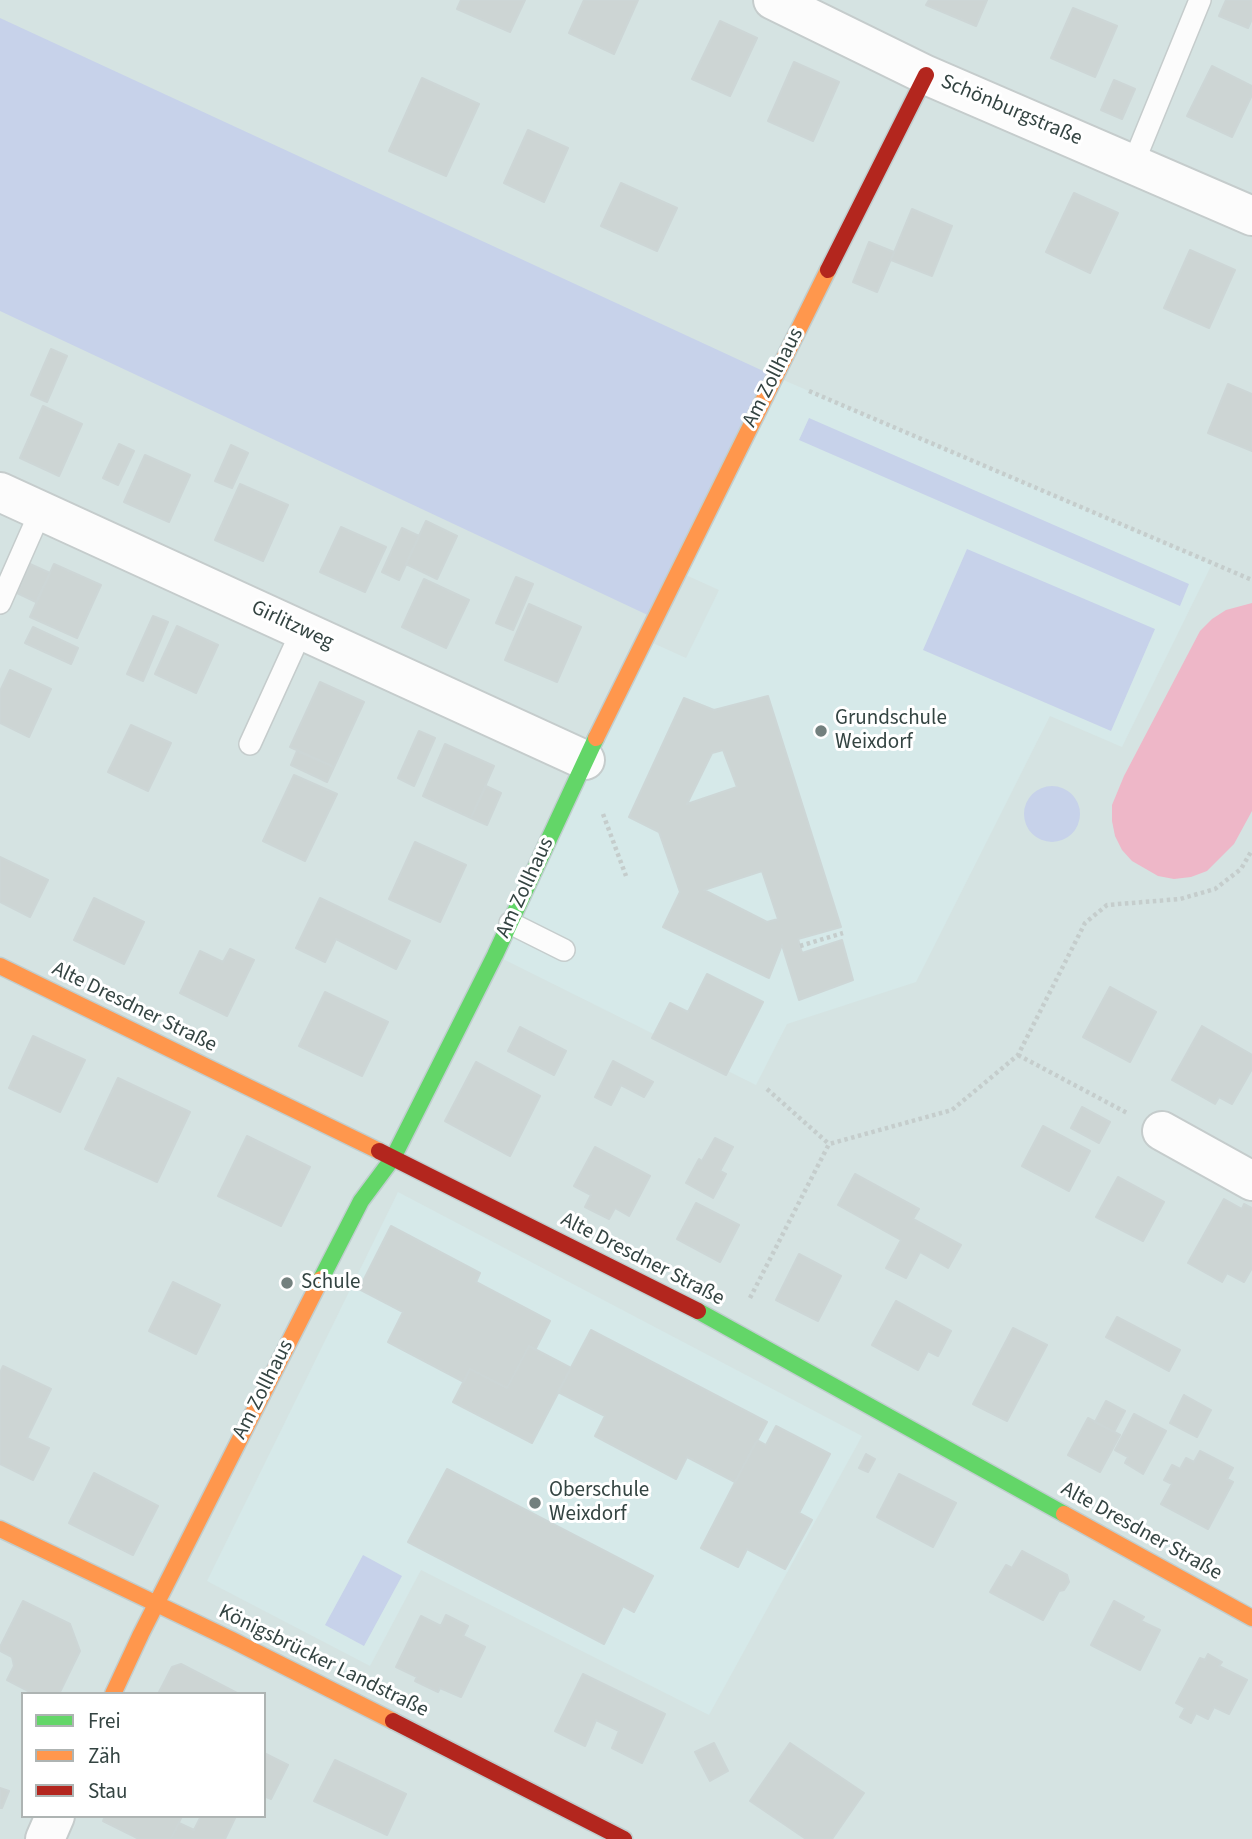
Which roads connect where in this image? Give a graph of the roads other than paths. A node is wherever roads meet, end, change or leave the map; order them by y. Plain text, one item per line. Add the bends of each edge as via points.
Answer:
1 (773, 0) edge
2 (1200, 0) edge
3 (926, 75) junction
4 (1133, 164) junction
5 (1252, 216) edge
6 (0, 492) edge
7 (41, 510) junction
8 (0, 603) edge
9 (302, 631) junction
10 (250, 744) dead end
11 (585, 760) junction
12 (510, 923) junction
13 (564, 950) dead end
14 (0, 966) edge
15 (1162, 1131) road end
16 (393, 1158) junction
17 (1252, 1181) edge
18 (0, 1529) edge
19 (156, 1604) junction
20 (1251, 1616) edge
21 (114, 1692) edge
22 (54, 1818) edge
23 (45, 1839) edge
24 (624, 1839) edge

1 - 3 street, Schönburgstraße
2 - 4 lane
3 - 4 street, Schönburgstraße
3 - 11 street, Am Zollhaus
4 - 5 street, Schönburgstraße
6 - 7 street, Girlitzweg
7 - 8 lane
7 - 9 street, Girlitzweg
9 - 10 lane
9 - 11 street, Girlitzweg
11 - 12 street, Am Zollhaus
12 - 13 lane
12 - 16 street, Am Zollhaus
14 - 16 street, Alte Dresdner Straße
15 - 17 street
16 - 19 street, Am Zollhaus via 361,1201
16 - 20 street, Alte Dresdner Straße via 733,1329
18 - 19 street, Königsbrücker Landstraße
19 - 21 street, Am Zollhaus
19 - 24 street, Königsbrücker Landstraße
22 - 23 street

